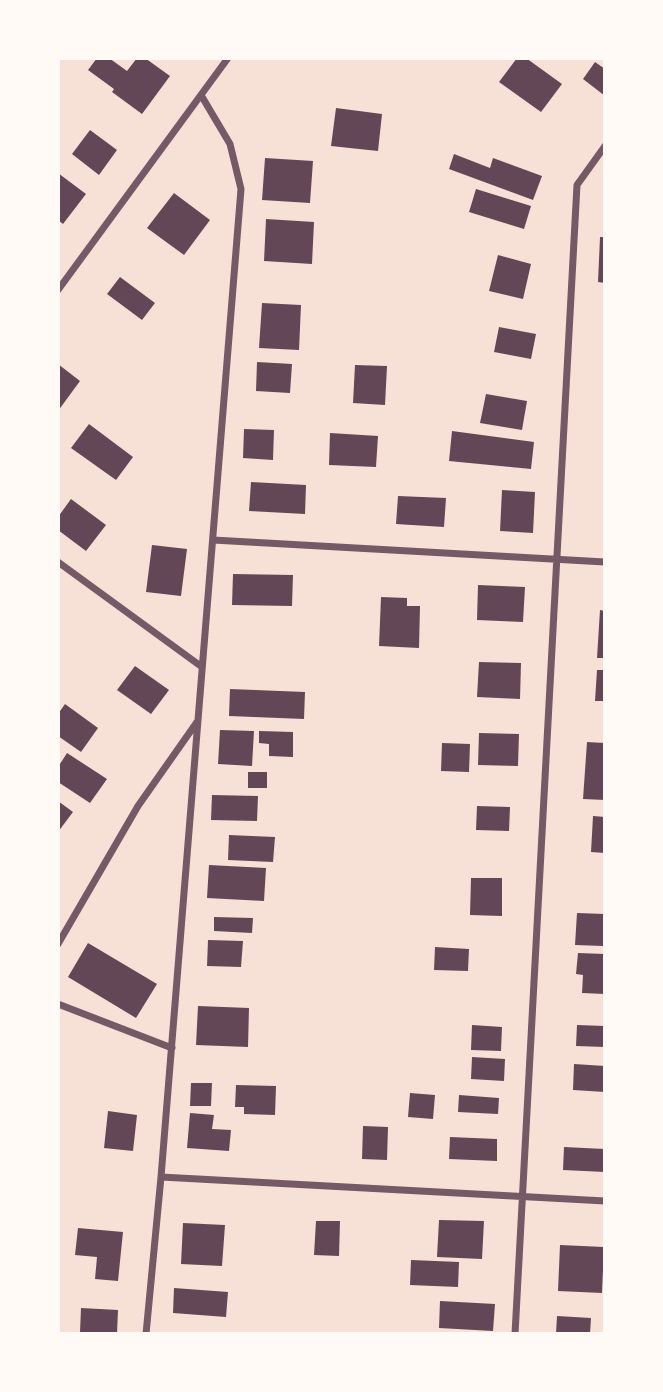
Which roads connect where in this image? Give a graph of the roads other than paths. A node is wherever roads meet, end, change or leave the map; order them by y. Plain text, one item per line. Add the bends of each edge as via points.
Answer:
1 (228, 58) edge
2 (201, 95) junction
3 (605, 146) edge
4 (58, 290) edge
5 (213, 540) junction
6 (558, 560) junction
7 (58, 562) edge
8 (605, 562) edge
9 (202, 667) junction
10 (198, 720) junction
11 (58, 943) edge
12 (58, 1004) edge
13 (172, 1048) junction
14 (161, 1177) junction
15 (521, 1196) junction
16 (605, 1201) edge
17 (146, 1334) edge
18 (515, 1334) edge

1 - 2 street
2 - 4 street
2 - 5 street via 230,144 241,189
3 - 6 street via 577,185
5 - 6 street
5 - 9 street
6 - 8 street
6 - 15 street
7 - 9 street
9 - 10 street
10 - 11 street via 138,806
10 - 13 street
12 - 13 street
13 - 14 street
14 - 15 street
14 - 17 street
15 - 16 street
15 - 18 street

